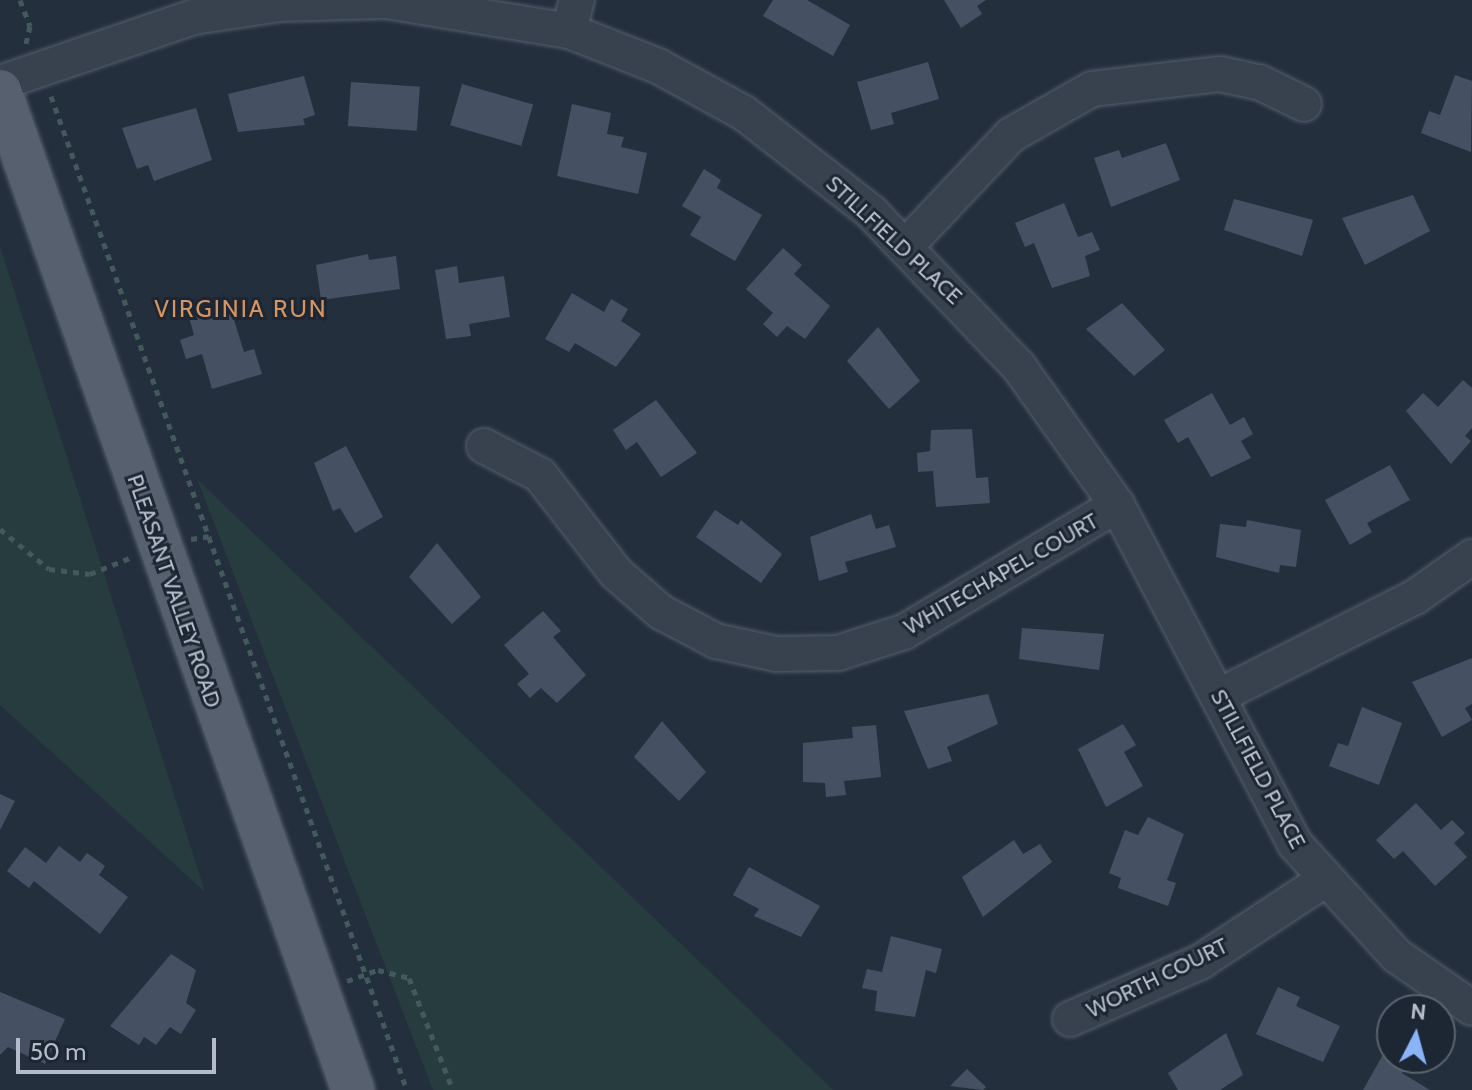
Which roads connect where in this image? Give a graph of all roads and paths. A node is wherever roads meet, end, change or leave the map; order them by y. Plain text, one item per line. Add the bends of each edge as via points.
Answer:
1 (20, 0) edge
2 (573, 16) edge
3 (37, 70) junction
4 (0, 83) edge
5 (0, 91) edge
6 (1304, 104) dead end
7 (905, 247) junction
8 (484, 446) dead end
9 (1117, 505) junction
10 (0, 529) edge
11 (209, 536) junction
12 (158, 546) junction
13 (1472, 557) edge
14 (1219, 696) junction
15 (1323, 881) junction
16 (362, 976) junction
17 (315, 990) junction
18 (1472, 1008) edge
19 (1070, 1019) dead end
20 (353, 1090) edge
21 (407, 1090) edge
22 (453, 1090) edge

1 - 3 path
2 - 3 street, STILLFIELD PLACE via 442,5 280,4 194,17
2 - 7 street, STILLFIELD PLACE via 744,113
3 - 4 street, STILLFIELD PLACE
3 - 11 path
5 - 12 main road, PLEASANT VALLEY ROAD
6 - 7 street via 1259,82 1220,74 1143,78 1092,89 1011,135
7 - 9 street, STILLFIELD PLACE via 1019,367
8 - 9 street, WHITECHAPEL COURT via 540,475 616,573 661,612 716,641 776,654 838,653 904,632
9 - 14 street, STILLFIELD PLACE
10 - 12 path via 49,569 90,574
11 - 12 path
11 - 16 path
12 - 17 main road, PLEASANT VALLEY ROAD
13 - 14 street via 1415,597
14 - 15 street, STILLFIELD PLACE
15 - 18 street, STILLFIELD PLACE via 1397,956
15 - 19 street, WORTH COURT via 1200,962
16 - 17 path
16 - 21 path
16 - 22 path via 378,970 409,978
17 - 20 main road, PLEASANT VALLEY ROAD

